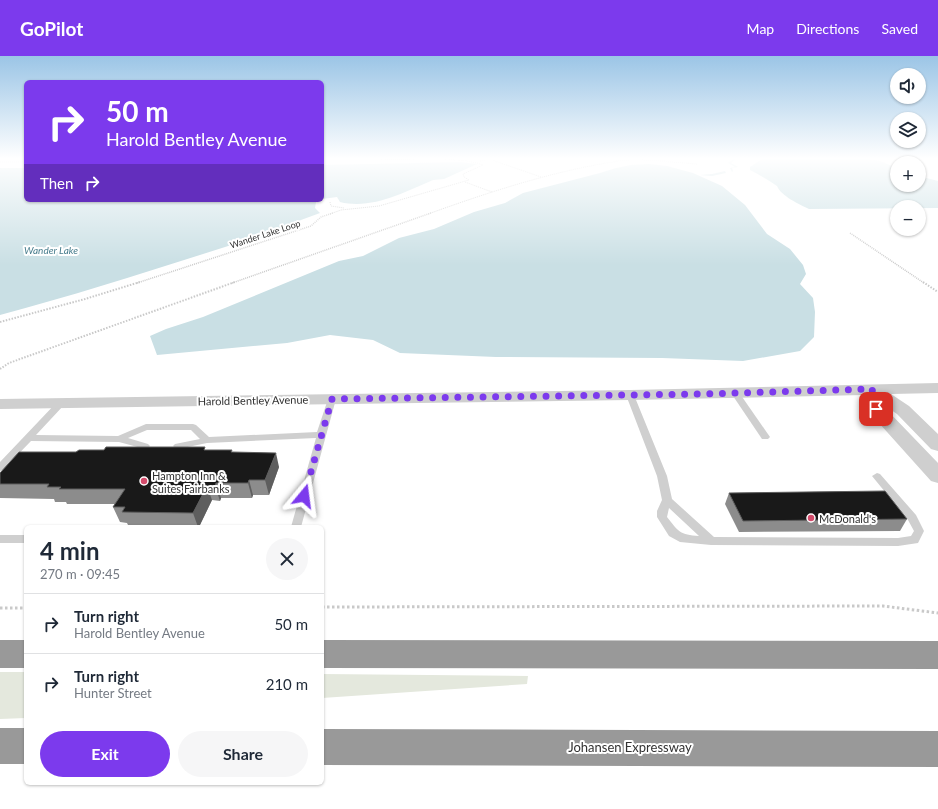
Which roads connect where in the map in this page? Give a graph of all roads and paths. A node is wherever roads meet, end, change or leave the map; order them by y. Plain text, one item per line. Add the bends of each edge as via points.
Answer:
1 (418, 194) edge
2 (486, 194) edge
3 (330, 202) dead end
4 (346, 209) junction
5 (850, 233) dead end
6 (938, 292) edge
7 (0, 322) edge
8 (0, 369) edge
9 (938, 388) edge
10 (872, 389) junction
11 (735, 393) junction
12 (630, 395) junction
13 (332, 399) junction
14 (61, 403) junction
15 (0, 404) edge
16 (322, 435) junction
17 (765, 437) dead end
18 (28, 438) junction
19 (119, 439) junction
20 (207, 440) junction
21 (938, 444) edge
22 (145, 446) edge
23 (178, 446) edge
24 (0, 468) edge
25 (877, 476) dead end
26 (938, 476) edge
27 (666, 500) junction
28 (297, 525) edge
29 (0, 539) edge
30 (24, 539) edge
31 (711, 541) junction
32 (324, 607) edge
33 (0, 608) edge
34 (24, 608) edge
35 (938, 613) edge
36 (0, 654) edge
37 (24, 654) edge
38 (324, 654) edge
39 (938, 655) edge
40 (0, 746) edge
41 (24, 746) edge
42 (324, 747) edge
43 (938, 749) edge

1 - 4 path, Wander Lake Loop via 379,206
2 - 8 path via 91,333 9,363
3 - 4 path via 331,206
4 - 7 path, Wander Lake Loop via 321,217 311,226 218,257
5 - 6 path
9 - 10 street, Harold Bentley Avenue
10 - 11 street, Harold Bentley Avenue
10 - 21 street via 903,410
10 - 26 street via 876,409
11 - 12 street, Harold Bentley Avenue
11 - 17 lane
12 - 13 street, Harold Bentley Avenue
12 - 27 lane via 662,476
13 - 14 street, Harold Bentley Avenue
13 - 16 lane
14 - 15 street, Harold Bentley Avenue
14 - 18 lane
16 - 20 lane
16 - 28 lane
18 - 19 lane
18 - 24 lane
19 - 20 lane via 146,427 193,427
19 - 22 lane
20 - 23 lane
25 - 31 lane via 912,518 919,531 914,540
27 - 31 lane
27 - 31 lane via 662,517 673,533 684,538
29 - 30 lane
32 - 35 path via 883,606
33 - 34 path
36 - 37 highway
38 - 39 highway
40 - 41 highway
42 - 43 highway, Johansen Expressway

